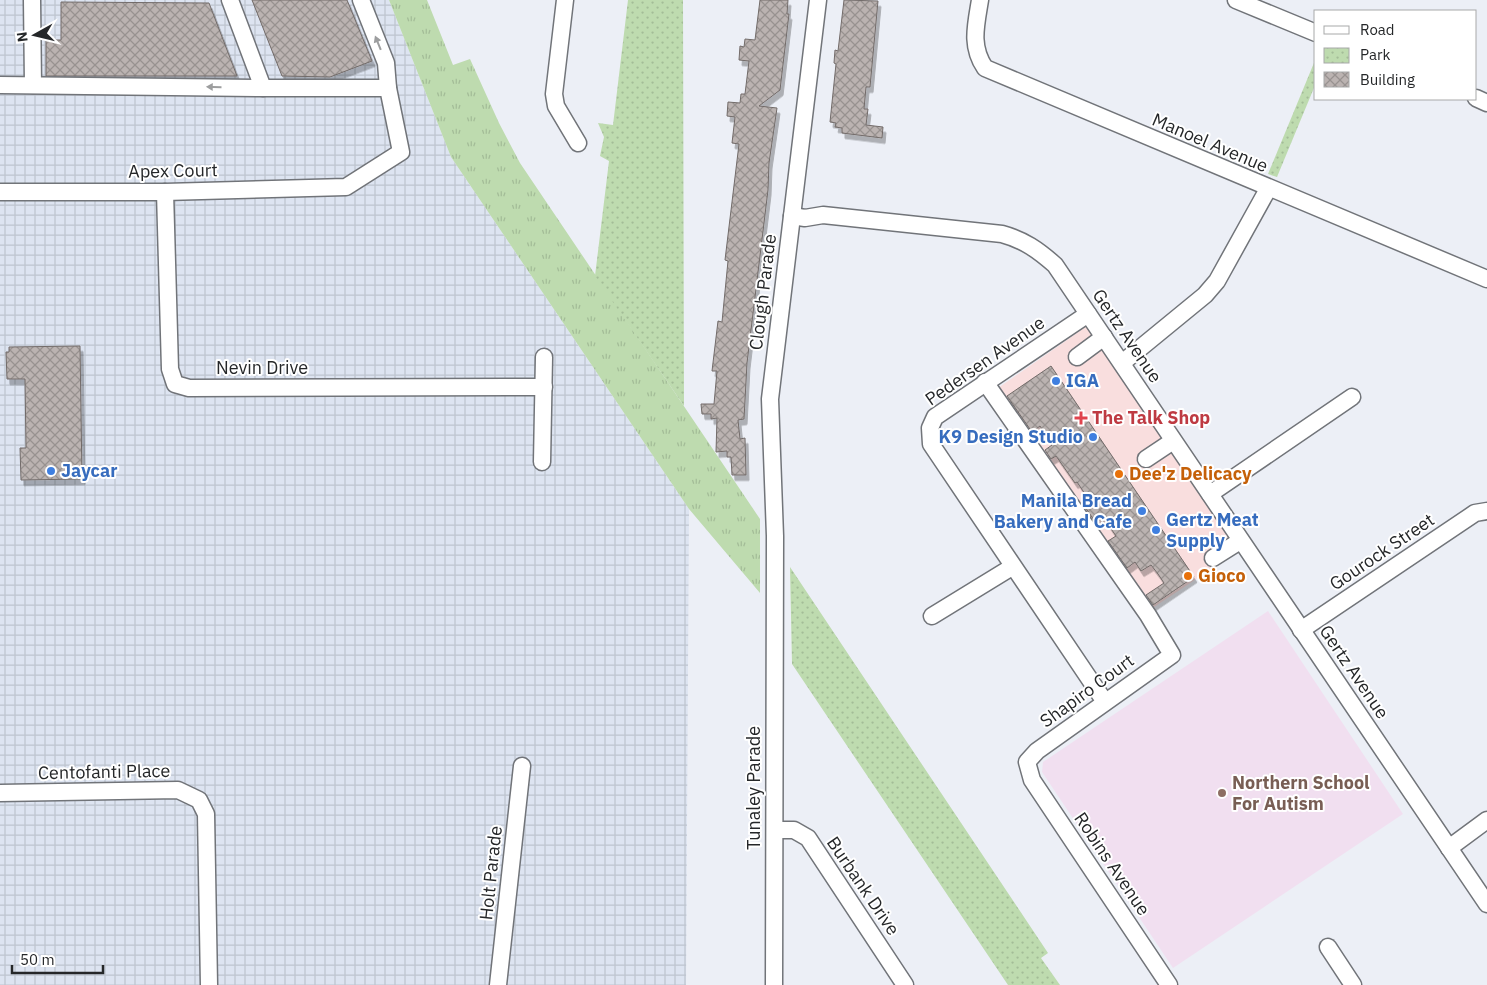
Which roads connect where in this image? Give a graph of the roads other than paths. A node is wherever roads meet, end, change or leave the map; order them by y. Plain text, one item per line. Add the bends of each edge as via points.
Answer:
1 (32, 0) edge
2 (230, 0) edge
3 (361, 0) edge
4 (565, 0) edge
5 (818, 0) edge
6 (980, 0) edge
7 (1236, 0) edge
8 (1314, 32) edge
9 (0, 85) edge
10 (33, 85) junction
11 (263, 88) junction
12 (388, 88) junction
13 (578, 143) dead end
14 (1268, 189) junction
15 (0, 192) edge
16 (165, 192) junction
17 (793, 211) junction
18 (1487, 280) edge
19 (1088, 314) junction
20 (1104, 337) junction
21 (544, 357) dead end
22 (1077, 357) dead end
23 (1122, 363) junction
24 (985, 382) junction
25 (544, 387) junction
26 (1352, 397) dead end
27 (1173, 442) junction
28 (1146, 459) dead end
29 (542, 462) dead end
30 (1210, 494) junction
31 (1487, 511) edge
32 (1240, 541) junction
33 (1213, 558) dead end
34 (1012, 567) junction
35 (774, 591) joint
36 (932, 616) dead end
37 (1301, 630) junction
38 (1105, 702) junction
39 (1028, 762) joint
40 (522, 766) dead end
41 (0, 793) edge
42 (1487, 820) edge
43 (775, 830) junction
44 (1450, 848) junction
45 (1487, 904) edge
46 (1328, 948) dead end
47 (209, 985) edge
48 (498, 985) edge
49 (774, 985) edge
50 (905, 985) edge
51 (1170, 985) edge
52 (1353, 985) edge

1 - 10 street
2 - 11 street
12 -> 3 street via 386,63
4 - 13 street via 554,94 556,106
5 - 17 street, Clough Parade
6 - 14 street, Manoel Avenue via 975,47 985,68
7 - 8 street
9 - 10 street
11 -> 10 street
11 - 12 street
12 - 16 street, Apex Court via 400,152 346,187
14 - 18 street, Manoel Avenue
14 - 23 street via 1217,281 1205,295
15 - 16 street, Apex Court
16 - 25 street, Nevin Drive via 170,369 175,384 189,388
17 - 19 street, Gertz Avenue via 805,218 823,215 1002,234 1020,239 1055,265
17 - 35 street, Clough Parade via 770,398
19 - 20 street, Gertz Avenue
19 - 24 street, Pedersen Avenue
20 - 22 street
20 - 23 street, Gertz Avenue
21 - 25 street
23 - 27 street, Gertz Avenue
24 - 34 street, Pedersen Avenue via 935,417 930,428 931,444
24 - 38 street, Shapiro Court via 1148,615 1172,655
25 - 29 street
26 - 30 street
27 - 28 street
27 - 30 street, Gertz Avenue
30 - 32 street, Gertz Avenue
31 - 37 street, Gourock Street via 1475,513
32 - 33 street
32 - 37 street, Gertz Avenue
34 - 36 street
34 - 38 street, Pedersen Avenue
35 - 43 street, Tunaley Parade
37 - 44 street, Gertz Avenue
38 - 39 street, Shapiro Court via 1037,751
39 - 51 street, Robins Avenue via 1032,780
40 - 48 street, Holt Parade
41 - 47 street, Centofanti Place via 178,790 198,800 206,814
42 - 44 street
43 - 49 street, Tunaley Parade
43 - 50 street, Burbank Drive via 794,830 808,838
44 - 45 street, Gertz Avenue
46 - 52 street

